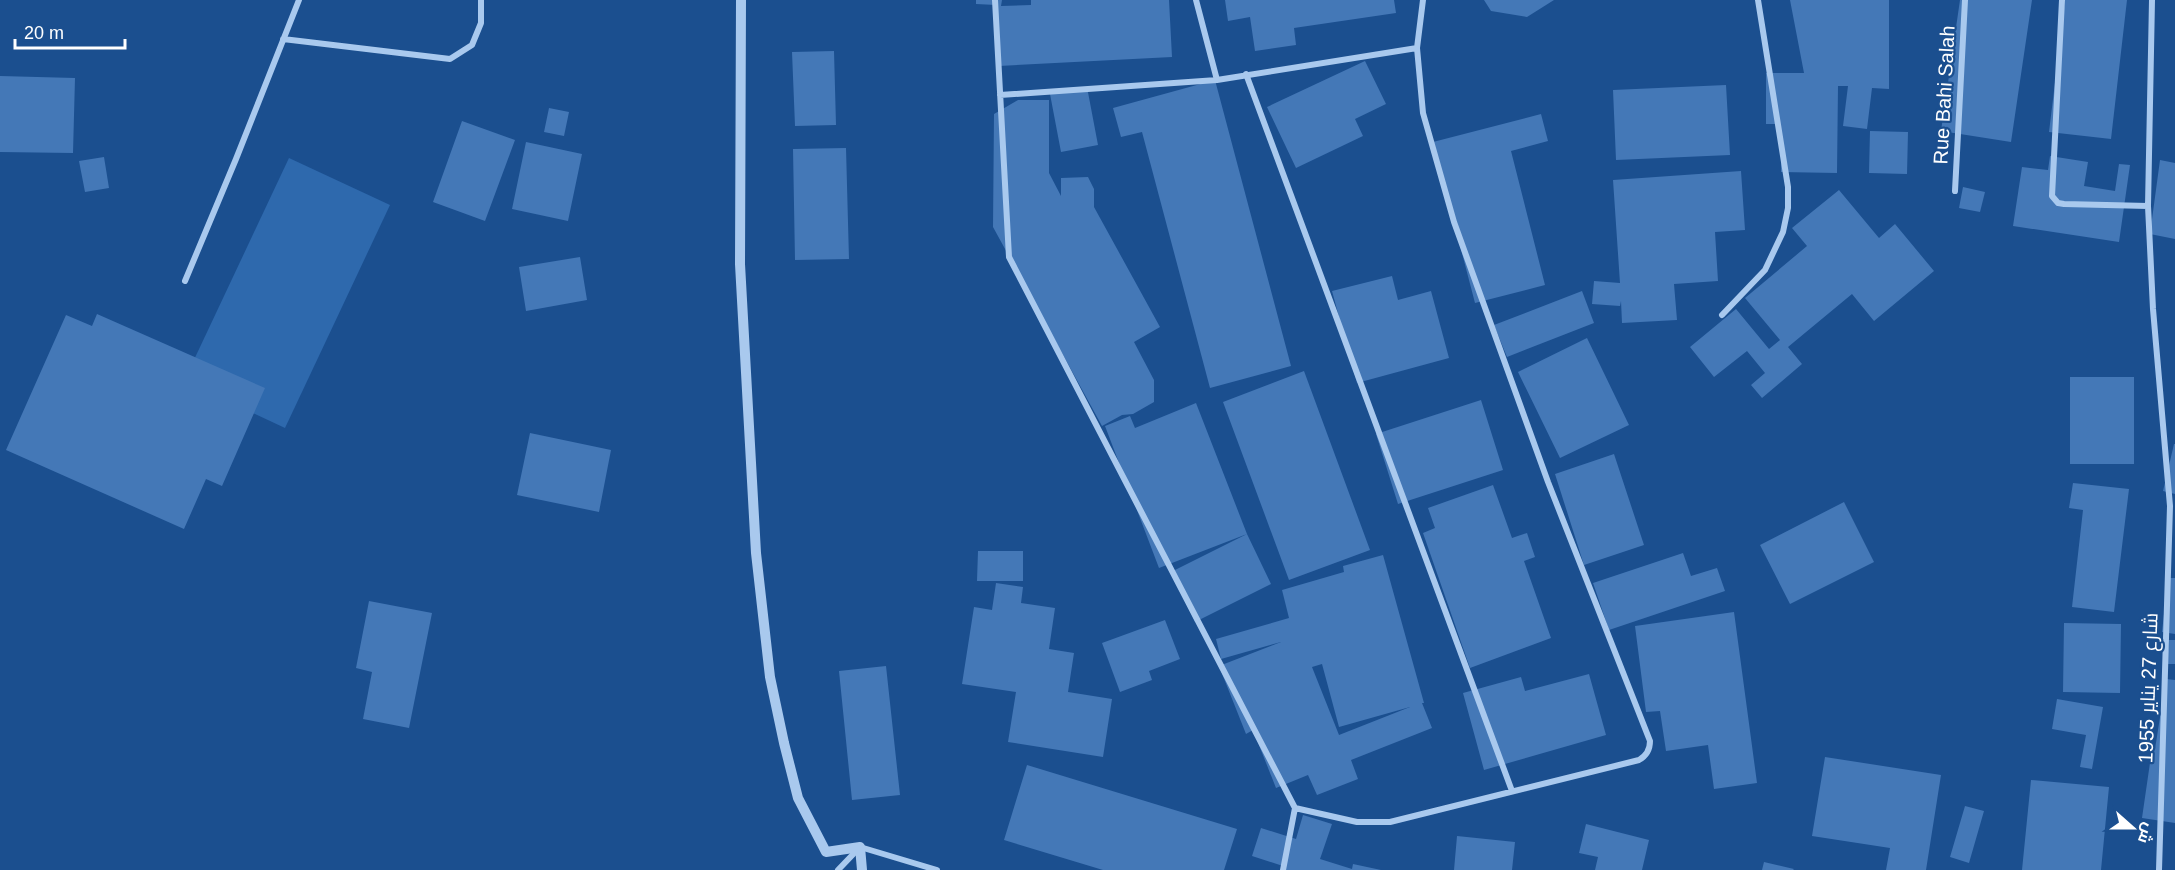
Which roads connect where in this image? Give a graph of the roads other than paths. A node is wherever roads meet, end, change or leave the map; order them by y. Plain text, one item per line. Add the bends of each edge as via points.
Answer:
1 (299, 0) edge
2 (481, 0) edge
3 (741, 0) edge
4 (995, 0) edge
5 (1196, 0) edge
6 (1758, 0) edge
7 (1965, 0) edge
8 (2062, 0) edge
9 (2152, 0) edge
10 (1425, 1) edge
11 (283, 39) junction
12 (1418, 48) junction
13 (1246, 74) junction
14 (1217, 80) junction
15 (1000, 95) junction
16 (1955, 191) dead end
17 (2148, 206) junction
18 (185, 280) dead end
19 (1722, 315) dead end
20 (2172, 506) edge
21 (1512, 791) junction
22 (1295, 808) junction
23 (860, 847) junction
24 (838, 870) edge
25 (862, 870) edge
26 (937, 870) edge
27 (1283, 870) edge
28 (2159, 870) edge

1 - 11 street
2 - 11 street via 481,23 472,45 450,59
3 - 23 street via 740,264 756,553 770,677 798,798 821,843 826,852
4 - 15 street
5 - 14 street
6 - 19 street via 1788,208 1784,232 1765,270
7 - 16 street, Rue Bahi Salah
8 - 17 street via 2052,196 2064,204
9 - 17 street, شارع 27 يناير 1955
10 - 12 street
11 - 18 street
12 - 13 street
12 - 21 street via 1423,112 1454,222 1548,482 1650,741 1648,751 1639,760
13 - 14 street
13 - 21 street
14 - 15 street
15 - 22 street via 1009,257
17 - 20 street, شارع 27 يناير 1955 via 2153,309
20 - 28 street, شارع 27 يناير 1955
21 - 22 street via 1390,822 1357,822
22 - 27 street
23 - 24 street
23 - 25 street
23 - 26 street

